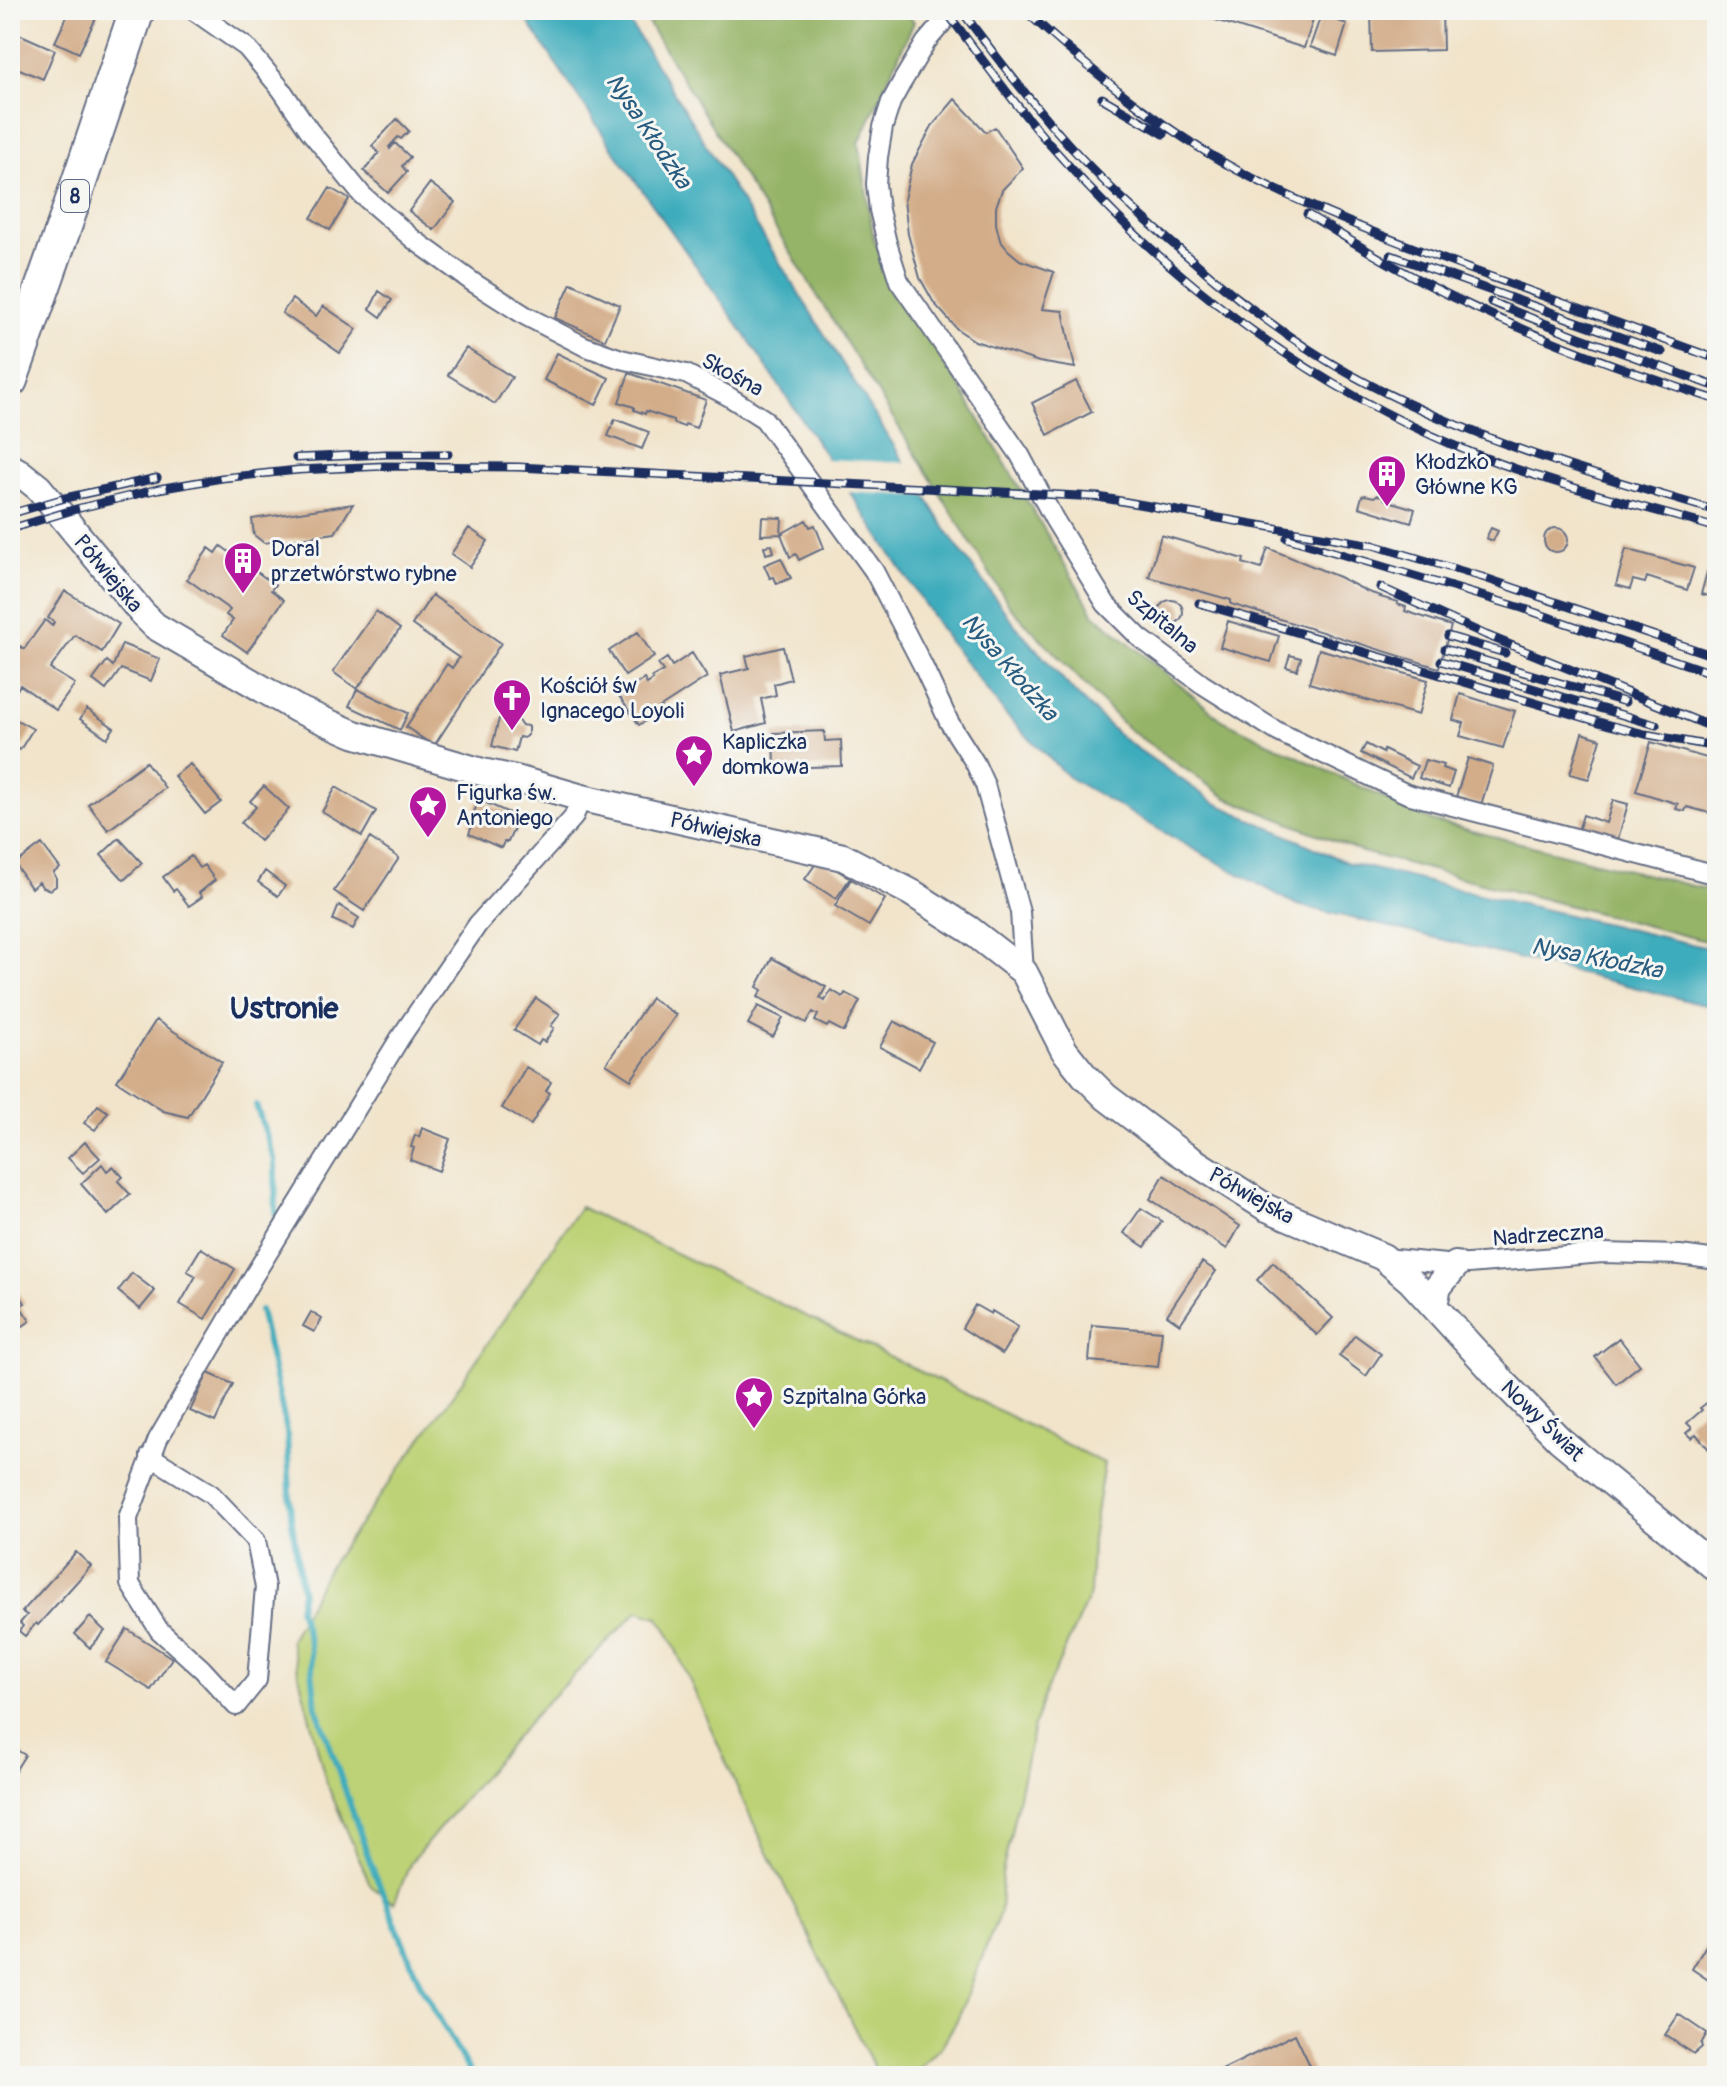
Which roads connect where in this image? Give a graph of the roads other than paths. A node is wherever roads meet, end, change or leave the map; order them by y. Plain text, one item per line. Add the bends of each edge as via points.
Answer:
1 (137, 10) edge
2 (193, 10) edge
3 (944, 21) dead end
4 (10, 380) edge
5 (10, 467) edge
6 (582, 798) junction
7 (1717, 875) edge
8 (1024, 972) junction
9 (1383, 1257) junction
10 (1717, 1260) edge
11 (1456, 1265) junction
12 (1434, 1305) junction
13 (150, 1456) junction
14 (1717, 1569) edge

1 - 4 highway, 8
2 - 8 street, Skośna via 246,47 362,195 474,283 584,346 686,374 764,419 874,571 975,763 1020,912
3 - 7 street, Szpitalna via 902,82 883,127 876,184 887,243 899,281 1020,455 1106,604 1140,638 1278,732 1407,794
5 - 6 street, Półwiejska via 39,488 155,626 297,709 354,734
6 - 8 street, Półwiejska via 843,857 958,922
6 - 13 street via 573,818 478,924 400,1038 218,1334
8 - 9 street, Półwiejska via 1064,1050 1106,1097 1267,1208
9 - 11 street, Nadrzeczna
9 - 12 street, Nowy Świat
10 - 11 street, Nadrzeczna via 1603,1253
11 - 12 street via 1438,1287
12 - 14 street, Nowy Świat via 1560,1440
13 - 13 street via 128,1518 130,1584 159,1630 236,1706 257,1680 265,1587 256,1541 211,1494

